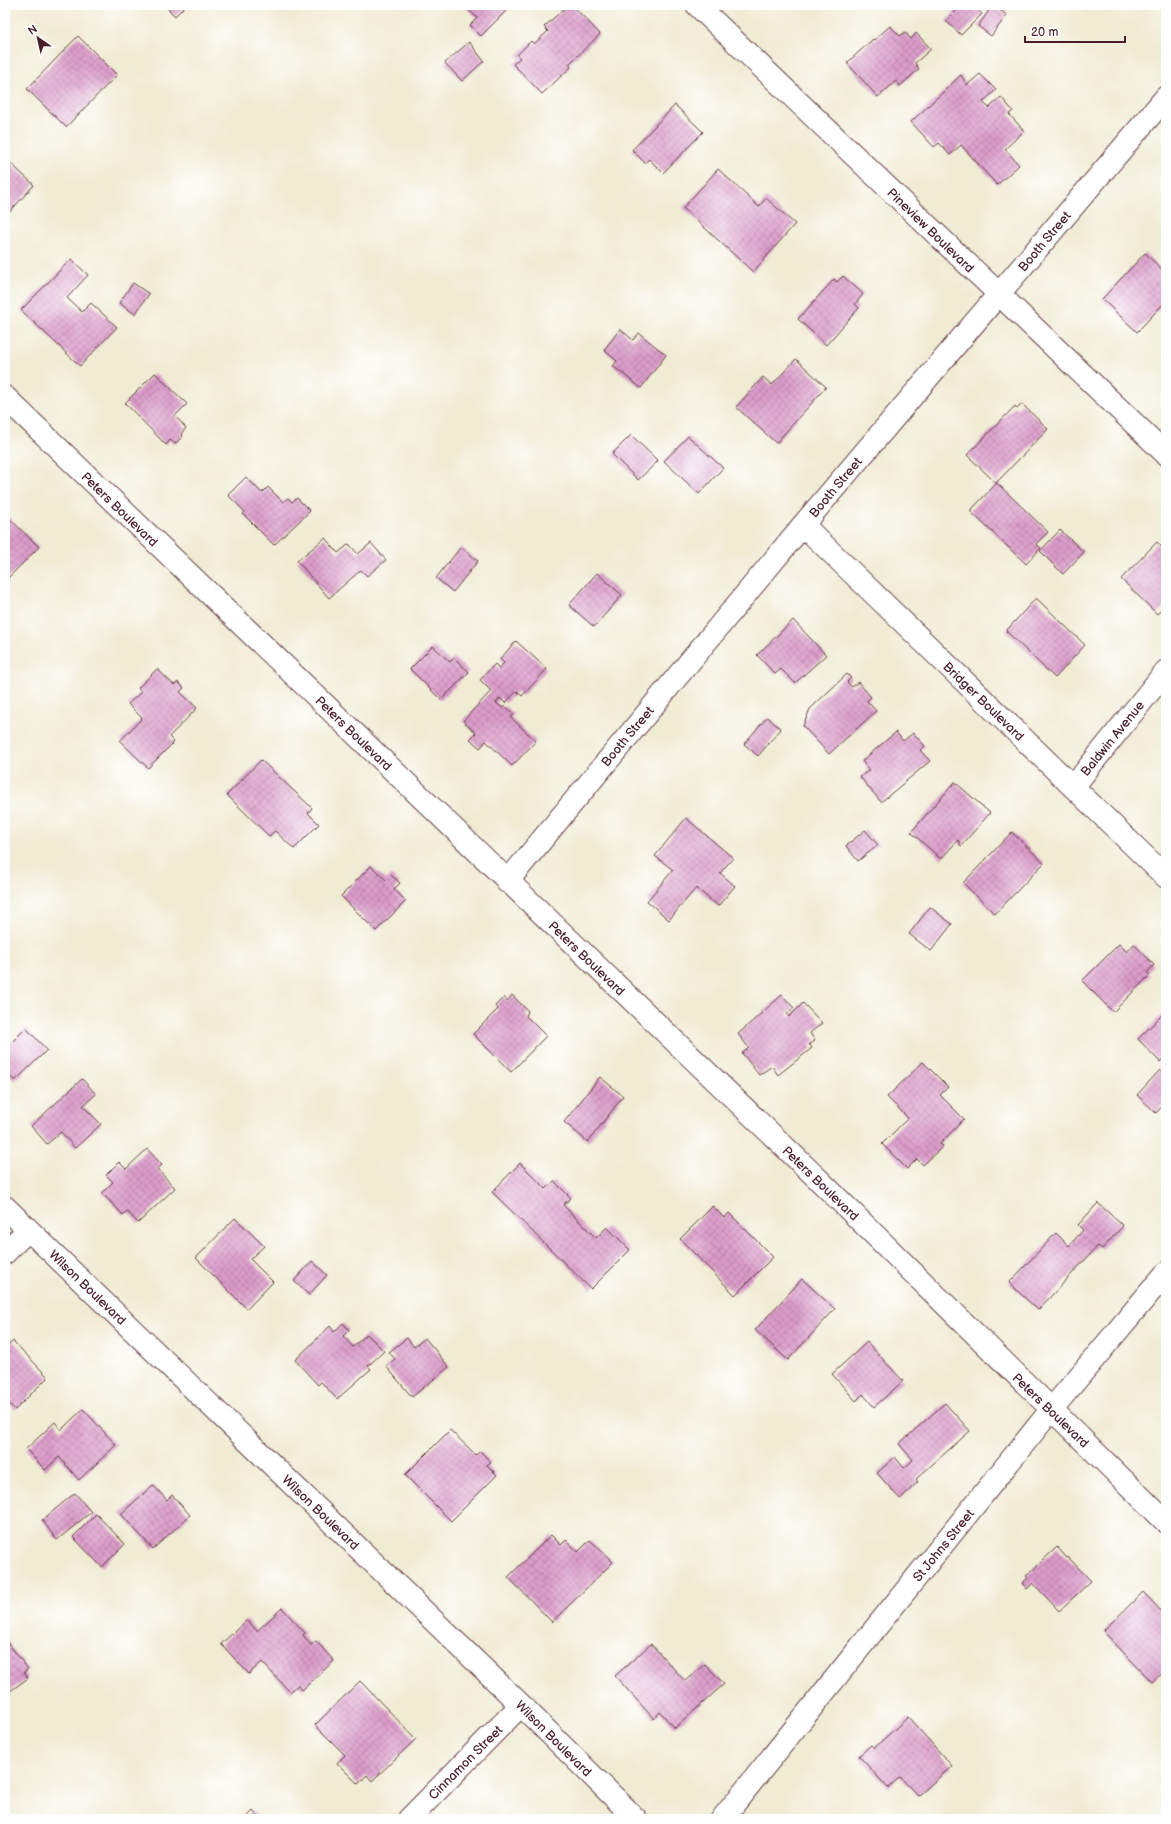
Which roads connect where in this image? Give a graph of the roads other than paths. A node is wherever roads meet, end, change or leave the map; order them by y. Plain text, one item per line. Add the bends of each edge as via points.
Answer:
1 (697, 5) edge
2 (1166, 97) edge
3 (999, 294) junction
4 (5, 397) edge
5 (1166, 454) edge
6 (803, 525) junction
7 (1166, 671) edge
8 (1073, 786) junction
9 (1166, 877) edge
10 (507, 882) junction
11 (5, 1207) edge
12 (28, 1230) junction
13 (5, 1253) edge
14 (1166, 1273) edge
15 (1051, 1410) junction
16 (1166, 1522) edge
17 (521, 1705) junction
18 (409, 1819) edge
19 (636, 1819) edge
20 (722, 1819) edge

1 - 3 street, Pineview Boulevard
2 - 3 street, Booth Street
3 - 5 street, Pineview Boulevard
3 - 6 street, Booth Street
4 - 10 street, Peters Boulevard
6 - 8 street, Bridger Boulevard
6 - 10 street, Booth Street
7 - 8 street, Baldwin Avenue
8 - 9 street, Bridger Boulevard
10 - 15 street, Peters Boulevard via 819,1180
11 - 12 street, Wilson Boulevard
12 - 13 street
12 - 17 street, Wilson Boulevard
14 - 15 street, St Johns Street
15 - 16 street, Peters Boulevard
15 - 20 street, St Johns Street
17 - 18 street, Cinnamon Street
17 - 19 street, Wilson Boulevard

